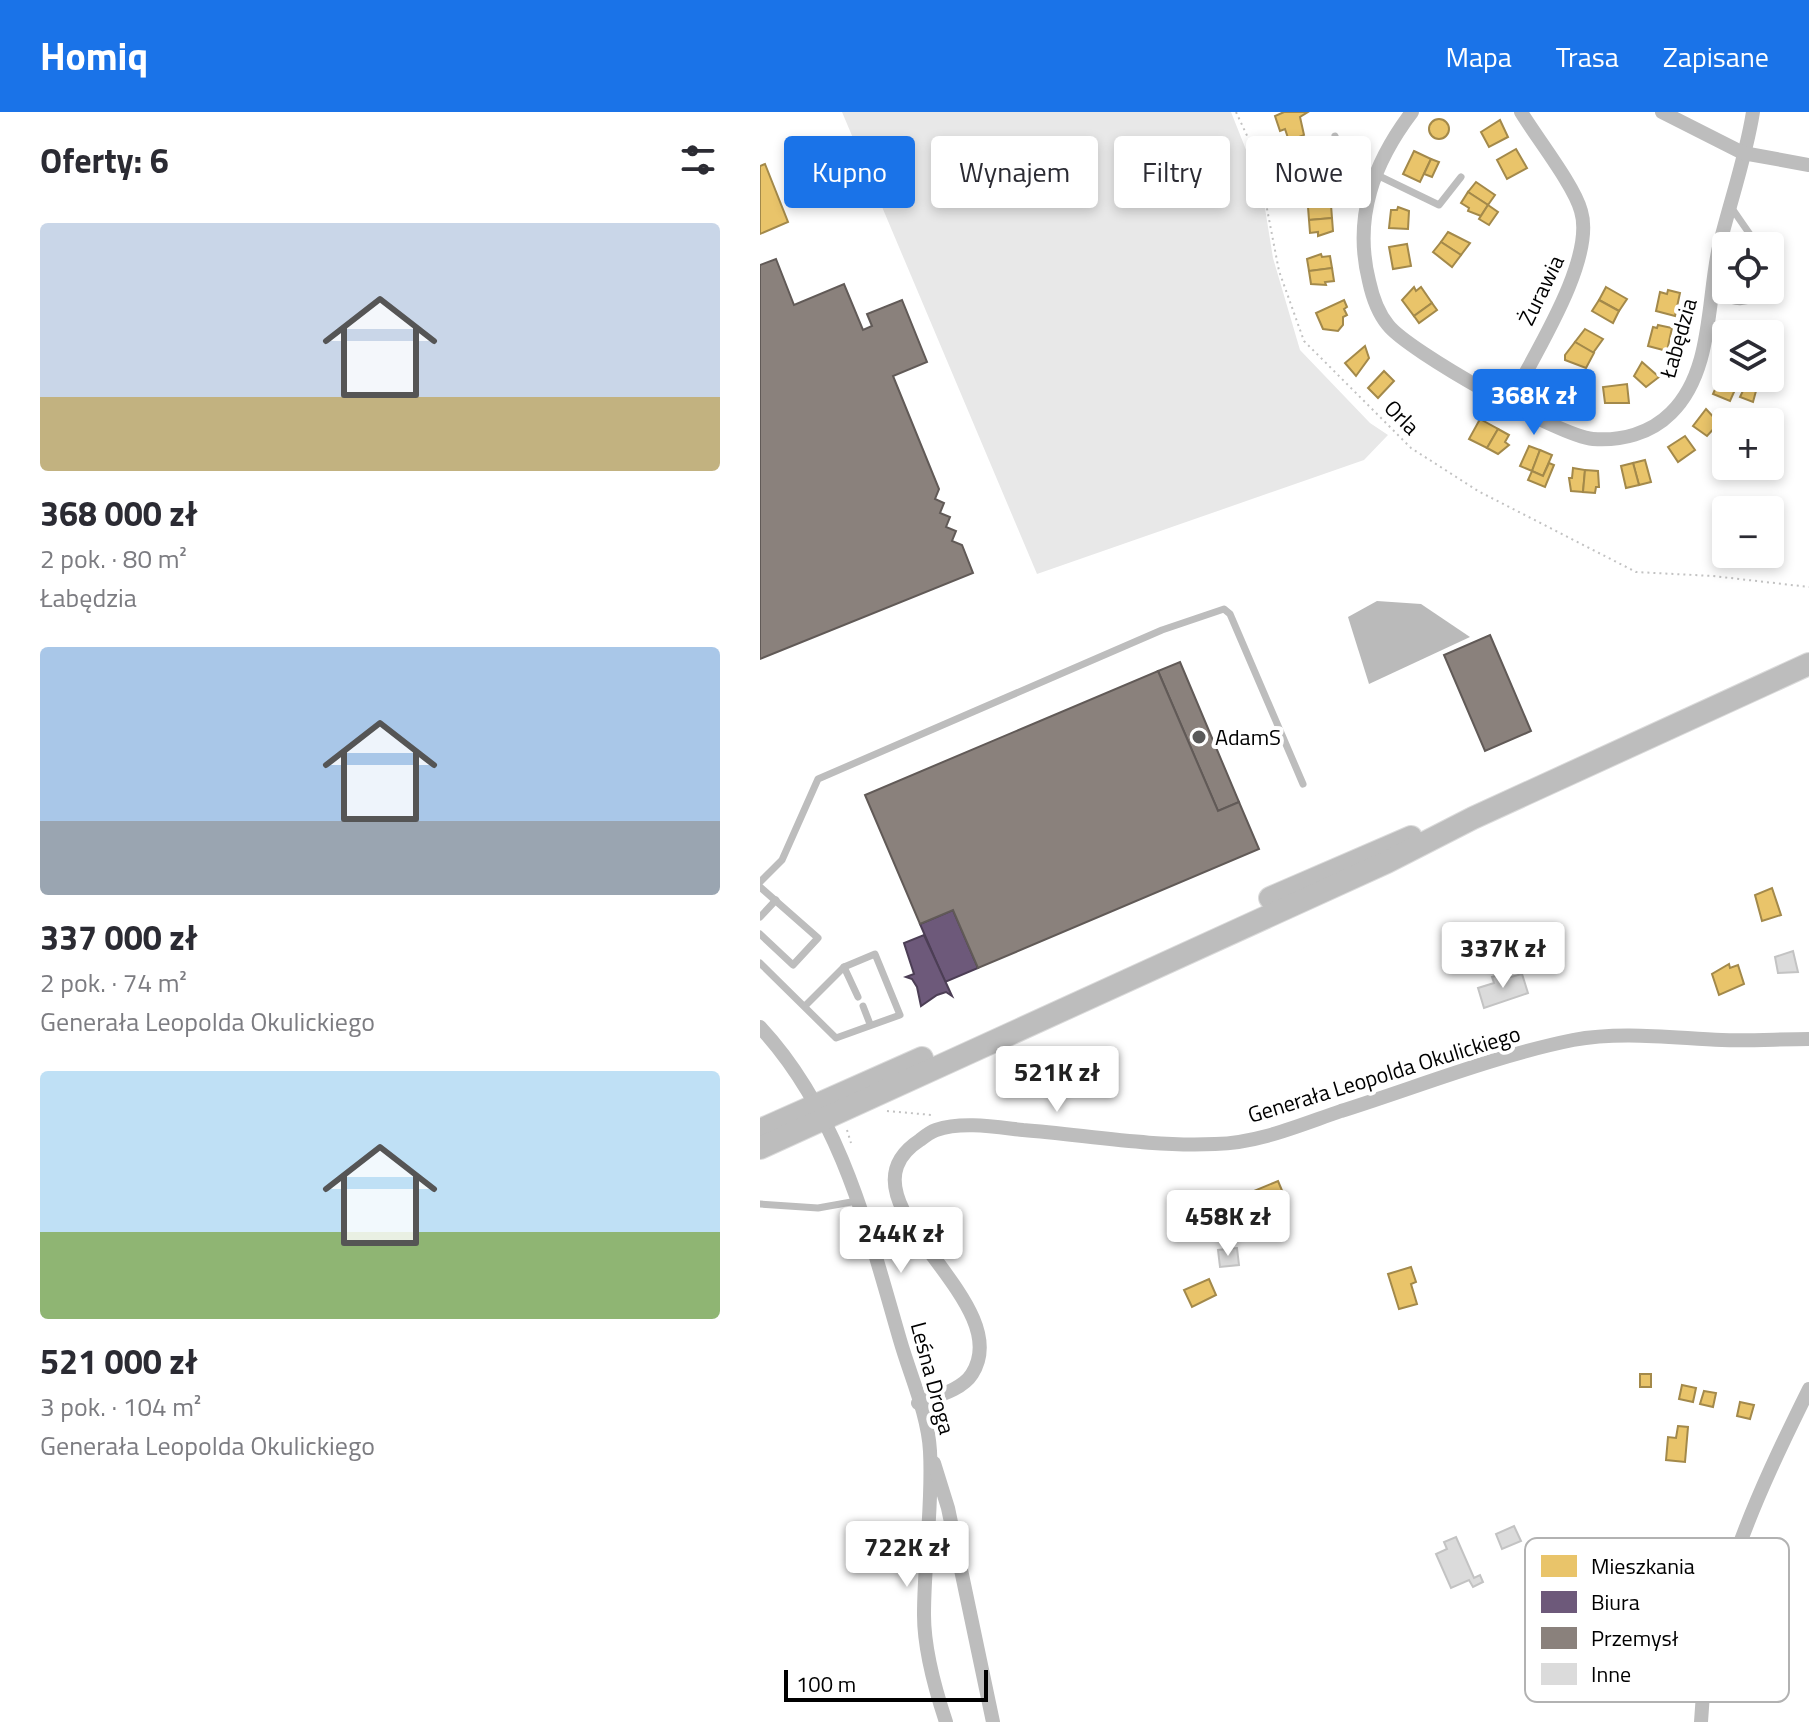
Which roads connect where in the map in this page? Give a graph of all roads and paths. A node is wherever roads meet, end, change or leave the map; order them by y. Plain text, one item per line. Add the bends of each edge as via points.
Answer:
1 (1236, 112) edge
2 (1412, 112) edge
3 (1521, 112) edge
4 (1662, 112) edge
5 (1753, 112) edge
6 (1743, 153) junction
7 (1809, 165) edge
8 (1461, 177) dead end
9 (1373, 179) junction
10 (1730, 205) junction
11 (1723, 232) edge
12 (1748, 232) edge
13 (1712, 299) edge
14 (1510, 402) junction
15 (1809, 587) edge
16 (1809, 664) edge
17 (1303, 784) dead end
18 (1473, 818) junction
19 (760, 884) edge
20 (776, 900) junction
21 (760, 917) edge
22 (760, 934) edge
23 (760, 963) edge
24 (844, 967) junction
25 (858, 997) dead end
26 (805, 1006) junction
27 (863, 1006) dead end
28 (870, 1024) junction
29 (760, 1027) edge
30 (1809, 1039) edge
31 (868, 1099) junction
32 (820, 1112) junction
33 (940, 1116) dead end
34 (760, 1130) edge
35 (760, 1148) edge
36 (859, 1201) junction
37 (760, 1204) edge
38 (1809, 1389) edge
39 (918, 1403) junction
40 (930, 1448) junction
41 (1741, 1538) edge
42 (1703, 1702) edge
43 (946, 1722) edge
44 (993, 1722) edge
45 (1701, 1722) edge

1 - 15 path, Orla via 1257,157 1279,271 1304,341 1411,448 1478,491 1636,572
2 - 9 street, Łabędzia via 1389,143
3 - 14 street, Żurawia via 1581,210 1584,235 1580,263
4 - 6 street
5 - 6 street, Łabędzia
6 - 7 street
6 - 10 street, Łabędzia
8 - 9 lane via 1439,205
9 - 14 street, Łabędzia via 1363,219 1364,261 1386,323 1403,341
10 - 11 street, Łabędzia
10 - 12 lane
13 - 14 street, Łabędzia via 1688,390 1672,413 1650,430 1591,439
16 - 18 main road
17 - 19 lane via 1224,609 1162,630 818,779 782,860
18 - 31 main road
18 - 32 main road via 1382,847
19 - 20 lane
20 - 21 lane
20 - 22 lane via 818,938 793,965
23 - 26 lane
24 - 25 lane
24 - 26 lane
24 - 28 lane via 875,954 900,1015
26 - 28 lane via 836,1038
27 - 28 lane
29 - 32 street, Leśna Droga
30 - 39 street, Generała Leopolda Okulickiego via 1620,1035 1574,1040 1263,1138 1216,1145 1008,1128 935,1130 909,1147 897,1171 896,1193 903,1215 969,1306 980,1353 972,1374 955,1389
31 - 32 main road
31 - 33 path via 873,1109
32 - 34 main road
32 - 35 main road
32 - 36 street, Leśna Droga
36 - 37 lane via 818,1208
36 - 39 street, Leśna Droga
38 - 41 street
39 - 40 street, Leśna Droga
40 - 43 street, Leśna Droga via 924,1617
40 - 44 street via 948,1508
42 - 45 street

